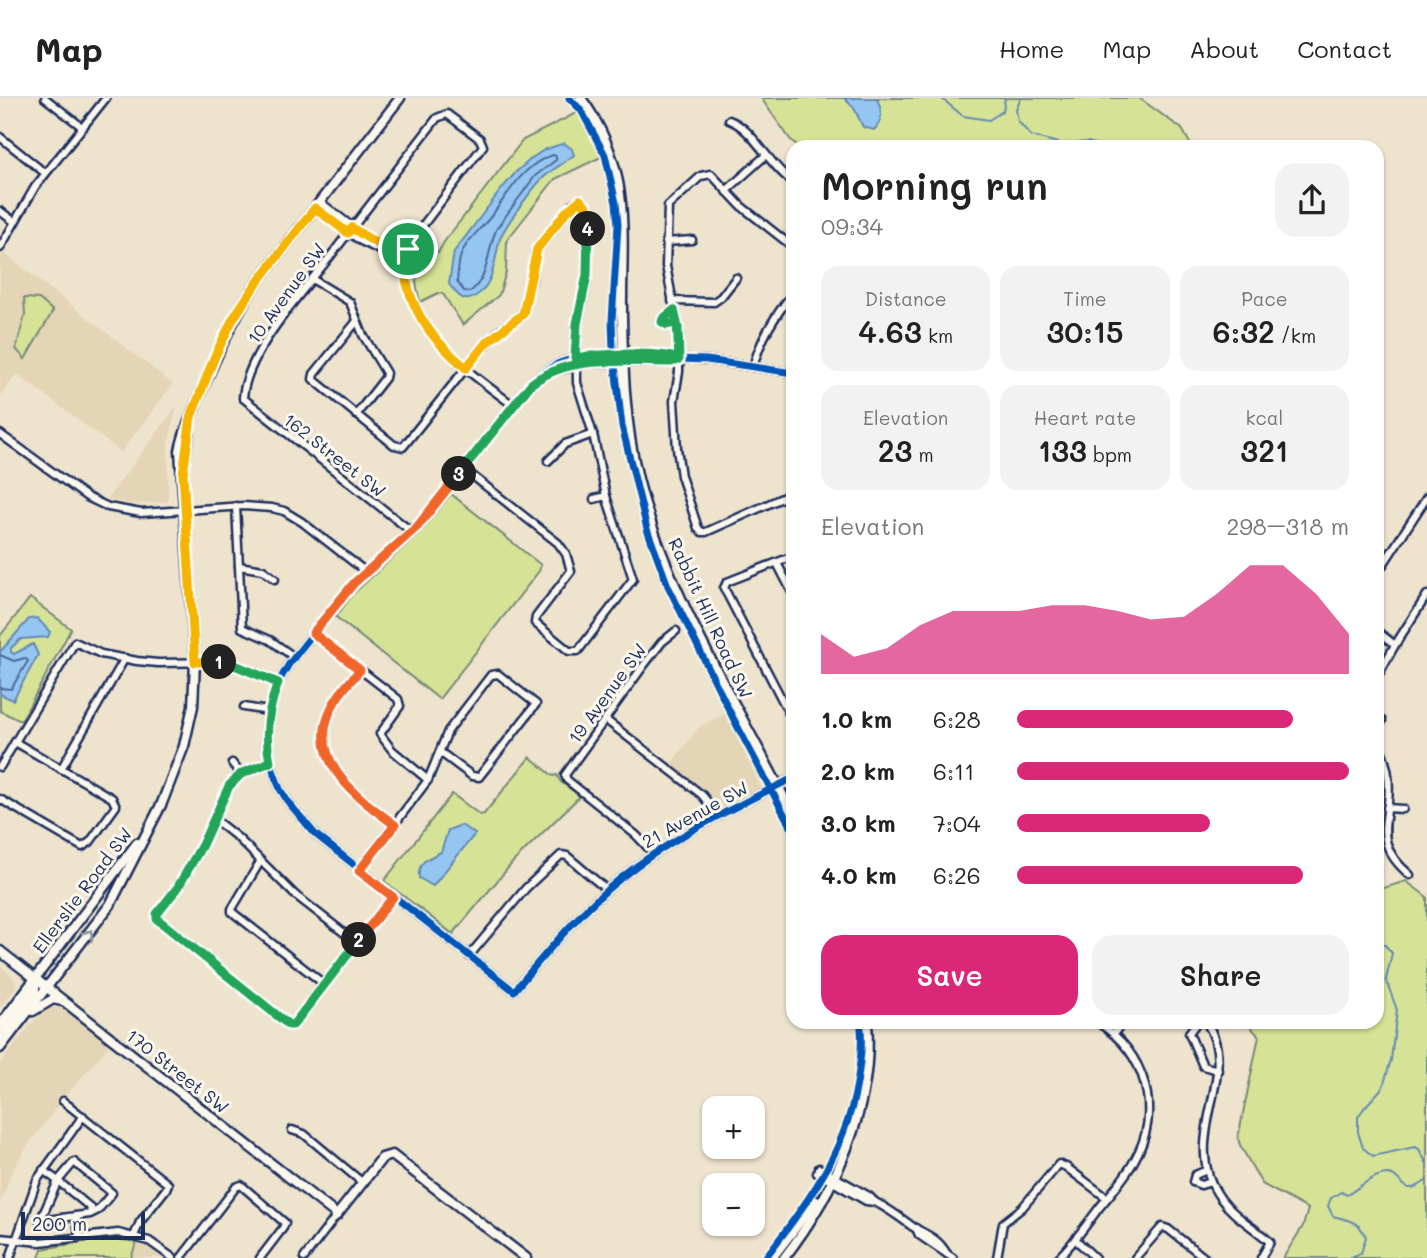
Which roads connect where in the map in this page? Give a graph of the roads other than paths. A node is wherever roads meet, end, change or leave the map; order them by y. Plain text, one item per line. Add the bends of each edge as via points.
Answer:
1 (45, 98) edge
2 (400, 98) edge
3 (581, 98) edge
4 (104, 99) edge
5 (729, 120) dead end
6 (82, 127) junction
7 (0, 137) edge
8 (765, 156) junction
9 (46, 173) junction
10 (786, 176) edge
11 (726, 191) junction
12 (318, 205) junction
13 (0, 211) edge
14 (15, 222) junction
15 (350, 230) junction
16 (416, 235) junction
17 (692, 240) dead end
18 (666, 242) junction
19 (786, 242) edge
20 (0, 248) edge
21 (403, 250) junction
22 (414, 252) junction
23 (401, 263) junction
24 (413, 264) junction
25 (736, 278) dead end
26 (312, 279) junction
27 (406, 280) junction
28 (672, 301) junction
29 (786, 303) edge
30 (674, 310) junction
31 (357, 321) junction
32 (677, 322) junction
33 (623, 358) junction
34 (679, 359) junction
35 (575, 362) junction
36 (753, 367) junction
37 (466, 368) junction
38 (786, 372) edge
39 (243, 398) joint
40 (513, 405) junction
41 (356, 415) junction
42 (593, 433) junction
43 (1, 436) edge
44 (548, 461) dead end
45 (464, 469) junction
46 (606, 496) junction
47 (786, 496) edge
48 (1427, 497) edge
49 (594, 499) dead end
50 (236, 506) junction
51 (185, 510) junction
52 (412, 533) junction
53 (786, 559) edge
54 (777, 563) junction
55 (1384, 564) edge
56 (239, 566) junction
57 (366, 572) junction
58 (275, 579) dead end
59 (786, 580) edge
60 (1427, 595) edge
61 (677, 631) dead end
62 (313, 633) junction
63 (1384, 636) edge
64 (1395, 645) junction
65 (295, 657) junction
66 (125, 658) junction
67 (195, 662) junction
68 (1384, 665) edge
69 (360, 670) junction
70 (278, 683) junction
71 (244, 707) dead end
72 (786, 708) edge
73 (268, 711) junction
74 (606, 720) junction
75 (15, 742) junction
76 (440, 752) junction
77 (270, 762) junction
78 (1384, 762) edge
79 (232, 763) dead end
80 (0, 767) edge
81 (61, 769) junction
82 (241, 774) junction
83 (428, 780) junction
84 (786, 782) edge
85 (778, 786) junction
86 (0, 799) edge
87 (786, 801) edge
88 (1387, 808) junction
89 (1403, 809) dead end
90 (719, 816) junction
91 (214, 819) junction
92 (153, 820) junction
93 (395, 825) junction
94 (654, 854) junction
95 (260, 862) junction
96 (359, 871) junction
97 (1410, 875) dead end
98 (607, 890) junction
99 (393, 897) junction
100 (93, 904) junction
101 (357, 943) junction
102 (0, 951) edge
103 (469, 956) junction
104 (35, 979) junction
105 (324, 984) junction
106 (47, 988) junction
107 (65, 1003) junction
108 (22, 1019) junction
109 (0, 1025) edge
110 (867, 1029) edge
111 (1108, 1029) edge
112 (1117, 1029) edge
113 (1192, 1029) edge
114 (1209, 1029) edge
115 (1114, 1033) junction
116 (0, 1037) edge
117 (0, 1048) edge
118 (1218, 1070) junction
119 (63, 1101) dead end
120 (83, 1116) junction
121 (292, 1130) dead end
122 (43, 1170) junction
123 (818, 1170) dead end
124 (1207, 1170) junction
125 (833, 1179) junction
126 (58, 1181) junction
127 (1211, 1182) junction
128 (363, 1183) junction
129 (1107, 1198) junction
130 (90, 1214) junction
131 (337, 1216) junction
132 (77, 1217) junction
133 (134, 1236) junction
134 (79, 1237) junction
135 (0, 1238) edge
136 (1075, 1239) junction
137 (16, 1241) junction
138 (950, 1256) edge
139 (10, 1258) edge
140 (173, 1258) edge
141 (181, 1258) edge
142 (260, 1258) edge
143 (304, 1258) edge
144 (526, 1258) edge
145 (775, 1258) edge
146 (784, 1258) edge
147 (998, 1258) edge
148 (1058, 1258) edge
149 (1095, 1258) edge
150 (1135, 1258) edge
151 (1205, 1258) edge
152 (1261, 1258) edge

1 - 6 street
2 - 12 main road, Ellerslie Road SW
3 - 33 main road, Rabbit Hill Road SW via 606,139 620,184
4 - 6 street
5 - 8 street via 745,129
6 - 9 street
7 - 9 street
8 - 10 street
8 - 11 street
9 - 14 street
11 - 18 street via 713,176 701,176 668,206
11 - 19 street
12 - 15 street
12 - 51 main road, Ellerslie Road SW via 254,287 215,356 191,417 183,474
13 - 14 street
14 - 20 street
15 - 16 street, 10 Avenue SW via 444,114 484,144
15 - 21 street
15 - 23 street
15 - 26 street, 10 Avenue SW
16 - 21 street
16 - 22 street
17 - 18 street
18 - 28 street
21 - 22 street
21 - 23 street
22 - 24 street
23 - 24 street
23 - 27 street
24 - 27 street
25 - 28 street via 714,302
26 - 31 street via 351,302
26 - 39 street, 10 Avenue SW via 265,343
27 - 37 street via 430,334
28 - 30 street
29 - 36 street via 768,327
30 - 32 street
30 - 32 street via 662,322
31 - 41 street via 387,375
31 - 41 street via 313,379
32 - 34 street
33 - 34 street
33 - 35 street
33 - 85 main road, Rabbit Hill Road SW via 633,457 654,532 674,585
34 - 36 street
34 - 47 street via 674,401 677,449 688,500 702,532
35 - 37 street via 587,275 587,207 580,200 537,249 523,314 486,343
35 - 40 street via 552,367
35 - 42 street
36 - 38 street
37 - 40 street
37 - 41 street via 403,447
39 - 52 street, 162 Street SW
40 - 45 street
42 - 44 street via 565,444
42 - 46 street
43 - 51 street via 97,503 131,512
45 - 46 street via 558,543 571,569 535,621 575,653 633,579
45 - 52 street
46 - 49 street
48 - 55 street
50 - 51 street
50 - 56 street
50 - 57 street via 258,505 290,514
51 - 67 main road, Ellerslie Road SW
52 - 57 street
53 - 54 street
54 - 59 street
54 - 72 street via 725,584 725,590
56 - 58 street via 263,570
56 - 65 street via 243,629
57 - 62 street
60 - 64 street
61 - 74 street, 19 Avenue SW via 662,642
62 - 65 street
62 - 69 street
63 - 64 street
64 - 68 street
65 - 70 street
66 - 67 street
66 - 75 street via 101,654 75,642
66 - 81 street
67 - 70 street via 237,666
67 - 92 main road, Ellerslie Road SW via 193,706 184,746
69 - 83 street via 400,704 381,730 382,738
69 - 93 street via 328,714 326,749 333,768 354,793
70 - 73 street
71 - 73 street
73 - 77 street
74 - 90 street via 702,795
74 - 94 street, 19 Avenue SW via 565,775
75 - 80 street
75 - 81 street
76 - 76 street via 448,732 493,673 536,704 479,777
76 - 83 street
77 - 82 street
77 - 96 street via 296,813
78 - 88 street
79 - 82 street
81 - 86 street via 116,801 86,845 77,845
82 - 91 street via 229,786
83 - 93 street
84 - 85 street, 21 Avenue SW
85 - 87 main road, Rabbit Hill Road SW
85 - 90 street, 21 Avenue SW
88 - 89 street
88 - 97 street via 1387,843
90 - 94 street, 21 Avenue SW
91 - 95 street
91 - 105 street via 188,870 156,917 291,1025
92 - 100 main road, Ellerslie Road SW
106 -> 92 main road, Ellerslie Road SW via 110,905
93 - 96 street
94 - 98 street, 21 Avenue SW
95 - 101 street
95 - 105 street via 232,912
96 - 99 street
98 - 103 street, 21 Avenue SW via 514,991
98 - 103 street via 561,855 526,888
99 - 101 street
99 - 103 street
100 - 104 main road, Ellerslie Road SW
100 - 106 main road via 44,974
101 - 105 street
102 - 104 main road, 170 Street SW
104 - 106 main road, 170 Street SW
104 - 109 main road
104 - 116 main road via 35,990
106 - 107 main road, 170 Street SW
106 - 108 main road, Ellerslie Road SW
107 - 108 main road via 50,1000
107 - 131 main road, 170 Street SW
108 - 117 main road, Ellerslie Road SW
110 - 125 main road via 861,1104
111 - 115 street
112 - 115 street
113 - 118 street via 1189,1033 1201,1063
114 - 118 street via 1217,1046
115 - 129 street via 1140,1067 1149,1110 1135,1161
118 - 124 street via 1207,1119
119 - 120 street
120 - 122 street
120 - 133 street via 168,1184
121 - 128 street via 304,1134
122 - 126 street
122 - 137 street
123 - 125 street
124 - 127 street
124 - 127 street via 1195,1175 1194,1182
125 - 138 street via 916,1228
125 - 145 main road
125 - 146 main road
126 - 130 street via 91,1208
126 - 130 street via 74,1162 112,1193
126 - 132 street via 40,1221
127 - 152 street via 1222,1201 1270,1241
128 - 131 main road
128 - 144 main road via 382,1158 392,1154
129 - 136 street
129 - 147 street via 1059,1164 1003,1223
130 - 132 street
131 - 143 street
132 - 134 street
133 - 134 street
133 - 140 street
134 - 137 street
135 - 137 street
136 - 148 street
136 - 149 street
137 - 139 street
141 - 142 street via 241,1185 285,1223
150 - 151 street via 1162,1227

